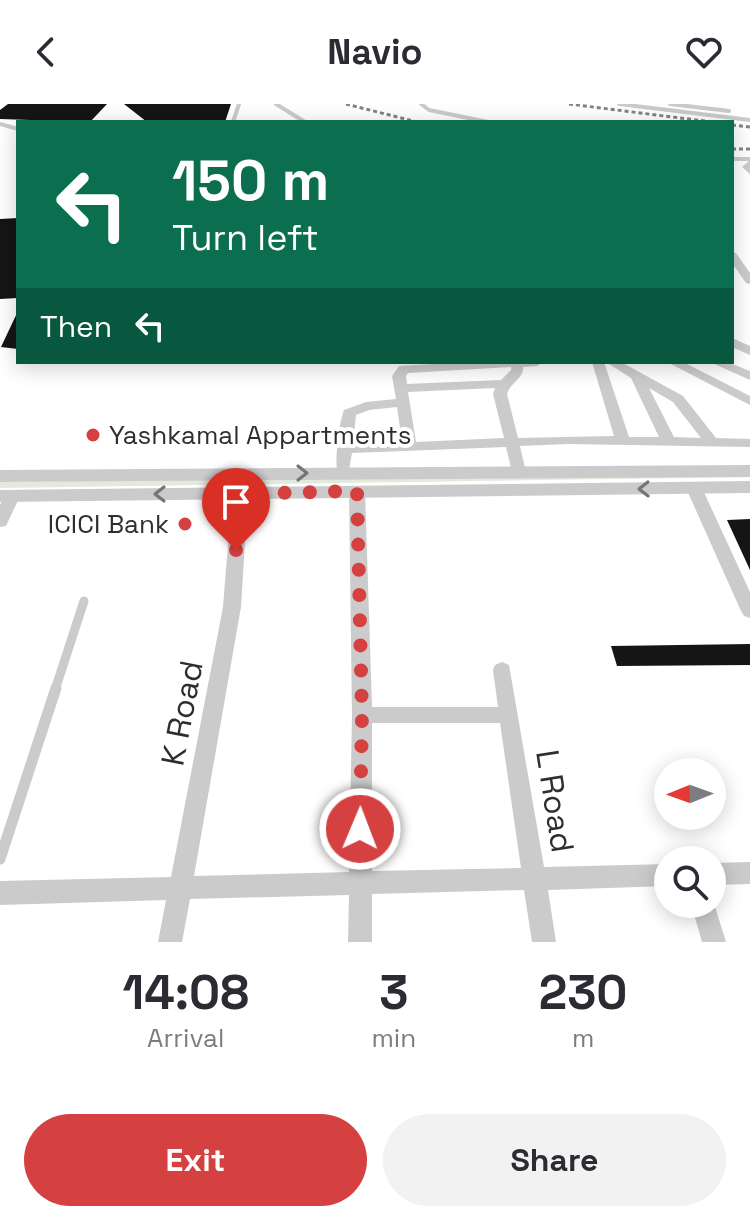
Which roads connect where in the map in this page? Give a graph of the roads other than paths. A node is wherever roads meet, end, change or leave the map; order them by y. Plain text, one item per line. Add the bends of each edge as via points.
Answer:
1 (276, 104) edge
2 (421, 104) edge
3 (619, 104) edge
4 (670, 104) edge
5 (750, 117) edge
6 (302, 120) edge
7 (478, 120) edge
8 (750, 161) edge
9 (750, 171) edge
10 (734, 258) edge
11 (750, 281) edge
12 (464, 364) edge
13 (516, 364) edge
14 (599, 364) edge
15 (616, 364) edge
16 (677, 364) edge
17 (721, 364) edge
18 (413, 365) edge
19 (636, 375) junction
20 (750, 376) edge
21 (505, 384) junction
22 (402, 395) junction
23 (750, 401) edge
24 (623, 441) junction
25 (669, 442) junction
26 (712, 443) junction
27 (750, 443) edge
28 (512, 445) junction
29 (410, 447) junction
30 (345, 449) junction
31 (750, 471) edge
32 (343, 472) junction
33 (519, 472) junction
34 (245, 473) junction
35 (0, 476) edge
36 (750, 487) edge
37 (694, 488) junction
38 (357, 491) junction
39 (240, 494) junction
40 (6, 496) edge
41 (0, 522) edge
42 (84, 601) dead end
43 (750, 611) edge
44 (502, 670) dead end
45 (362, 715) junction
46 (508, 715) junction
47 (0, 859) edge
48 (750, 873) edge
49 (726, 874) edge
50 (654, 875) edge
51 (535, 878) junction
52 (359, 886) junction
53 (179, 890) junction
54 (0, 893) edge
55 (707, 918) edge
56 (170, 942) edge
57 (360, 942) edge
58 (544, 942) edge
59 (714, 942) edge

1 - 6 lane
2 - 7 lane
3 - 5 lane
4 - 5 lane
8 - 9 street
10 - 11 street
12 - 18 street
13 - 21 street via 518,371
14 - 24 street
15 - 19 street
16 - 23 street
17 - 20 street
18 - 22 street via 401,372
19 - 25 street
19 - 26 street via 678,399
21 - 22 street
21 - 28 street via 500,394
22 - 29 street
22 - 30 street via 349,413
24 - 25 street
24 - 28 street
25 - 26 street
26 - 27 street
28 - 29 street
28 - 33 street
29 - 30 street
30 - 32 street
31 - 33 street
32 - 33 street
34 -> 32 street
34 - 35 street
34 - 39 street, K Road
36 - 37 street
37 -> 38 street
37 - 43 street
38 - 39 street
38 - 45 street
39 -> 40 street
39 - 53 street, K Road via 232,607
40 - 41 street
42 - 47 lane
44 - 46 street, L Road
45 - 46 street
45 - 52 street
46 - 51 street, L Road
48 - 49 street
50 - 51 street
51 - 52 street
51 - 58 street, L Road
52 - 53 street
52 - 57 street
53 - 54 street
53 - 56 street, K Road
55 - 59 street

